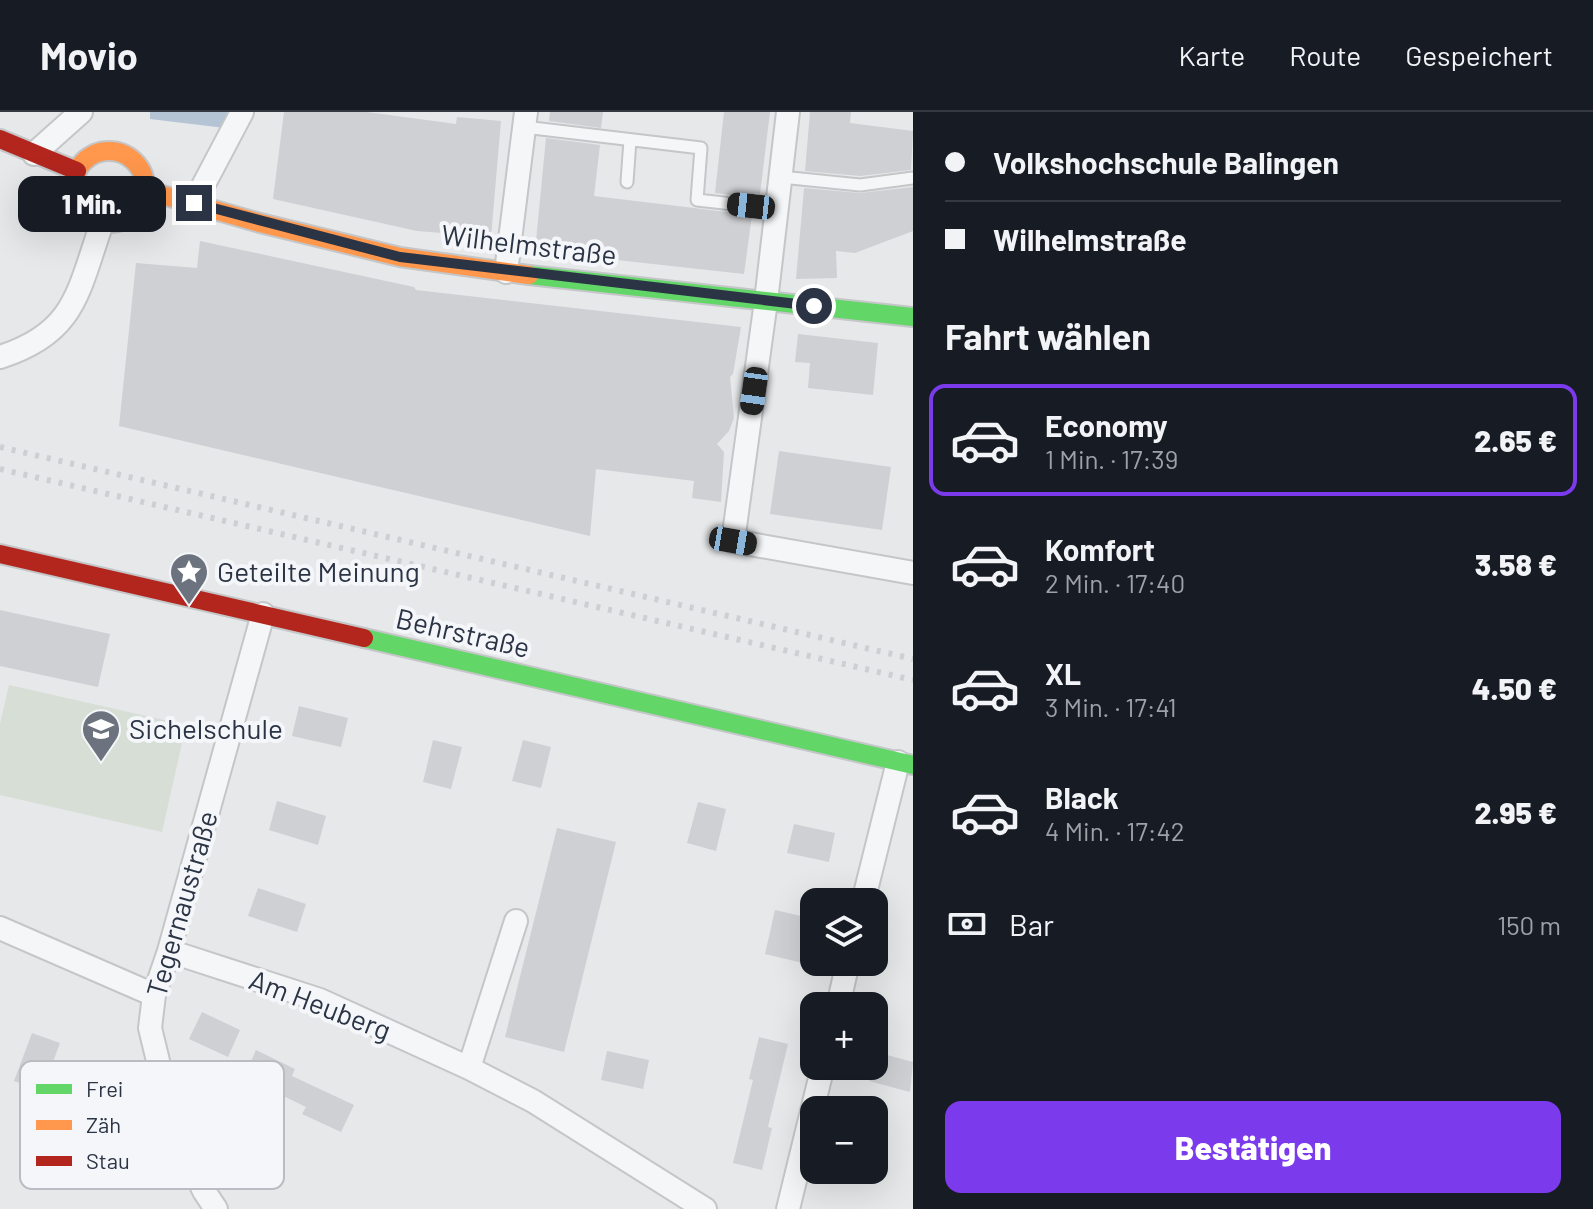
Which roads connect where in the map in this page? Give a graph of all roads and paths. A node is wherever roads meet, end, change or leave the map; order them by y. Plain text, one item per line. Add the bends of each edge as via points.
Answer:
1 (81, 112) edge
2 (242, 112) edge
3 (788, 112) edge
4 (525, 120) edge
5 (0, 139) edge
6 (630, 140) junction
7 (34, 154) junction
8 (77, 171) junction
9 (781, 177) junction
10 (913, 178) edge
11 (627, 182) dead end
12 (145, 190) junction
13 (194, 203) junction
14 (777, 209) junction
15 (102, 223) junction
16 (506, 272) junction
17 (766, 301) junction
18 (913, 317) edge
19 (0, 357) edge
20 (0, 554) edge
21 (913, 573) edge
22 (263, 614) junction
23 (905, 763) edge
24 (867, 888) edge
25 (516, 921) dead end
26 (0, 928) edge
27 (169, 951) junction
28 (154, 995) junction
29 (156, 1061) edge
30 (469, 1068) junction
31 (820, 1080) edge
32 (705, 1209) edge
33 (788, 1209) edge

1 - 7 street
2 - 13 street
3 - 9 street
4 - 6 lane
4 - 16 street
5 - 7 street
6 - 11 lane
6 - 14 lane via 701,148 697,200
7 - 8 street
8 - 12 street via 93,155 125,154 140,169
8 - 15 street via 76,203
9 - 10 lane via 860,185
9 - 14 street
12 - 13 street, Wilhelmstraße
12 - 15 street via 126,220
13 - 16 street, Wilhelmstraße via 400,257
14 - 17 street
15 - 19 street via 71,308 48,335
16 - 17 street, Wilhelmstraße
17 - 18 street, Wilhelmstraße
17 - 21 street via 733,541
20 - 22 street, Behrstraße
22 - 23 street, Behrstraße
22 - 27 street, Tegernaustraße
23 - 24 street
25 - 30 street
26 - 28 street
27 - 28 street, Tegernaustraße
27 - 30 street, Am Heuberg via 320,1000
28 - 29 street, Tegernaustraße via 150,1028
30 - 32 street, Am Heuberg via 533,1101
31 - 33 street

